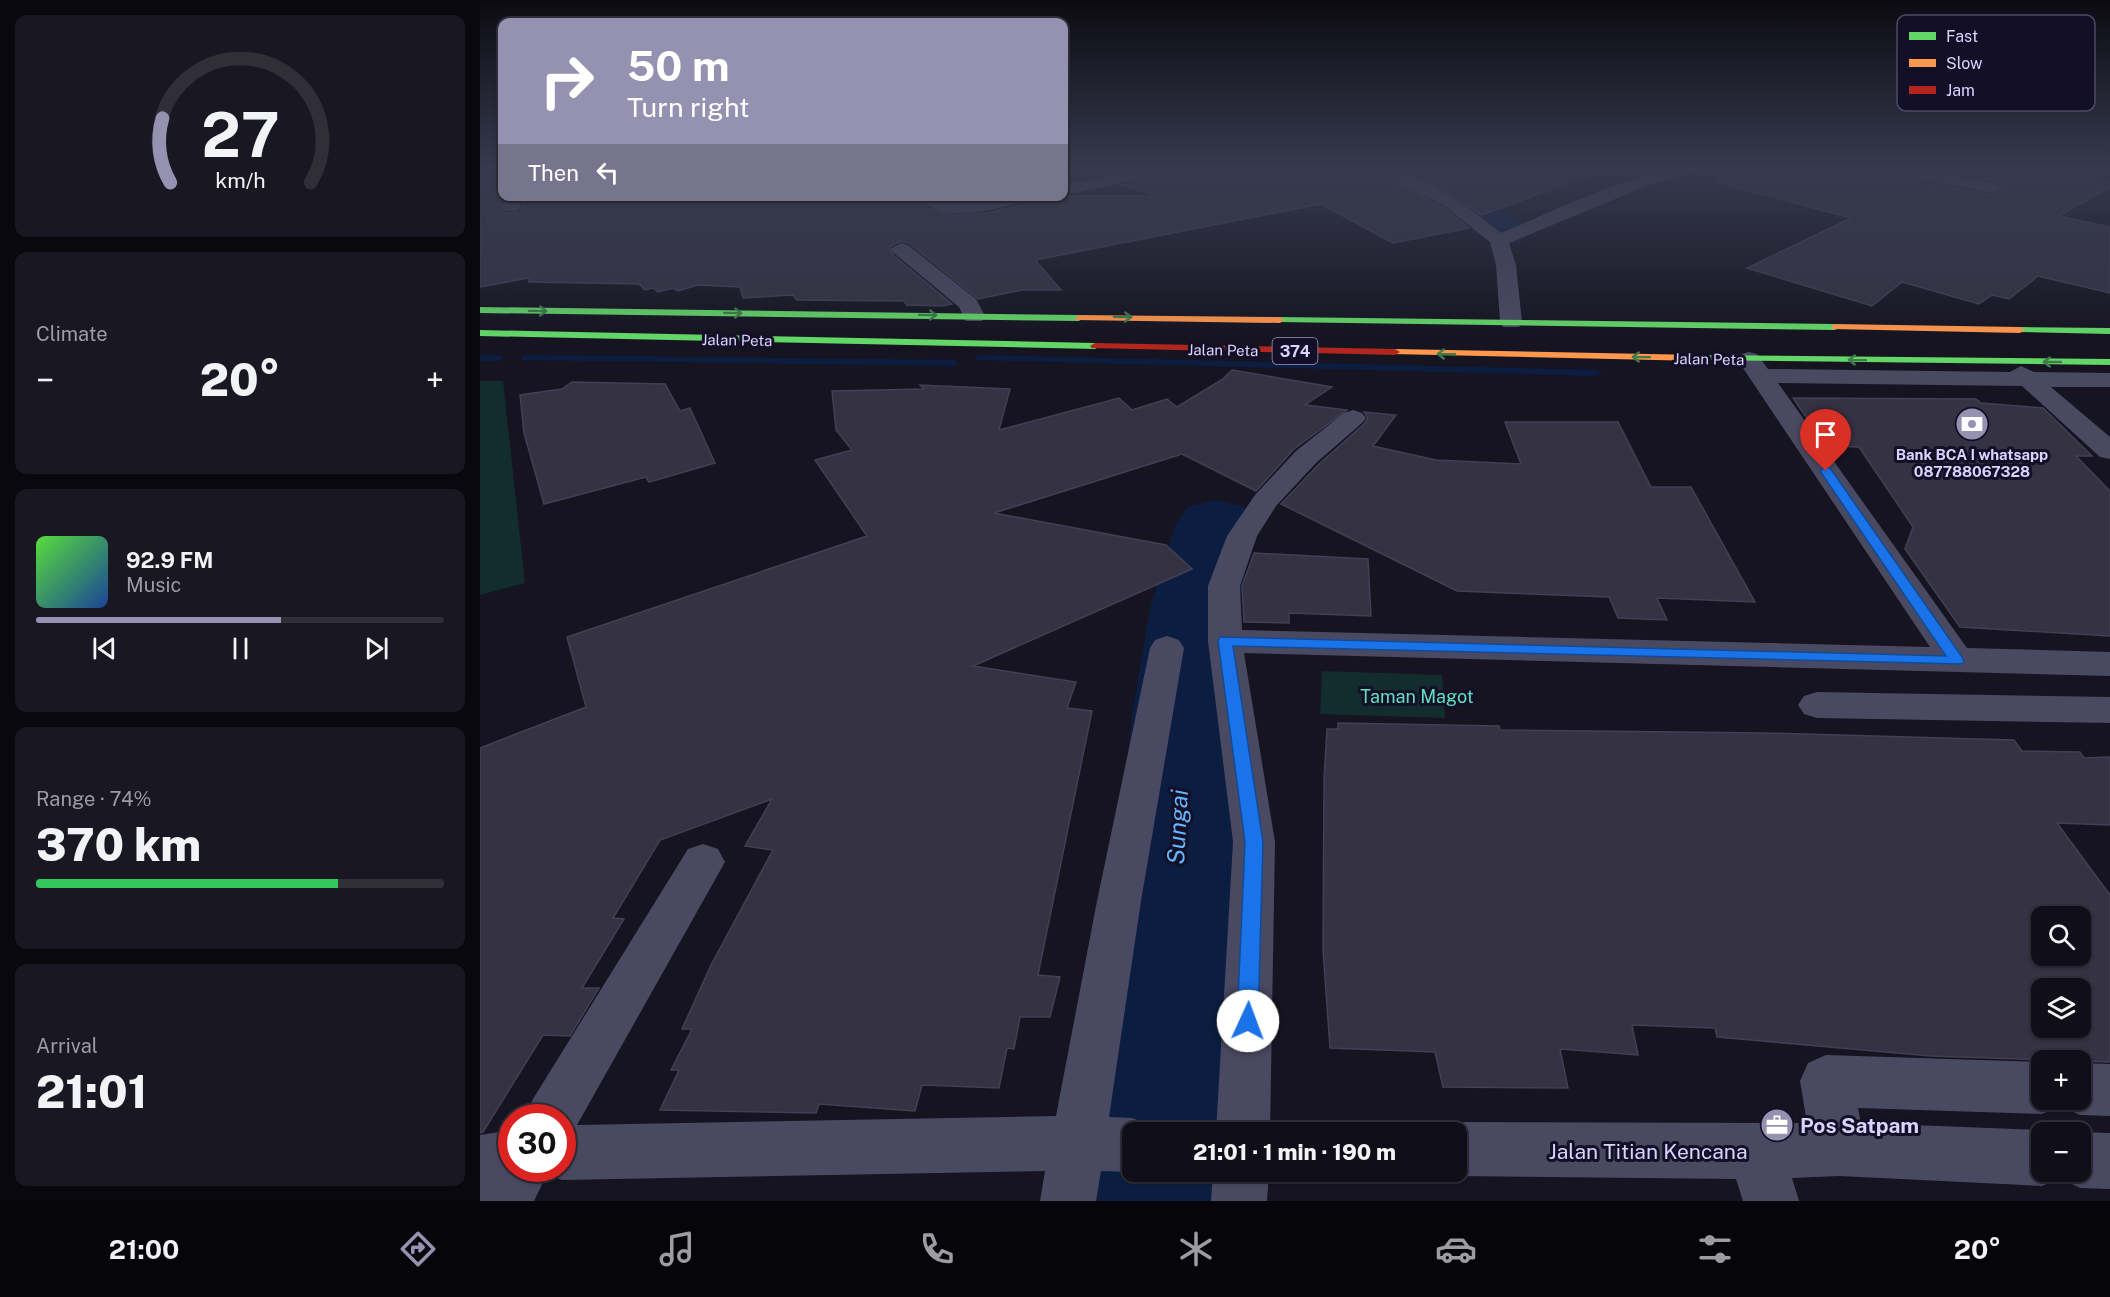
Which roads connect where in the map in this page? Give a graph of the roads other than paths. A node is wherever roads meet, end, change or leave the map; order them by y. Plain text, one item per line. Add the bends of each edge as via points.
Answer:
1 (1480, 225) edge
2 (1536, 225) edge
3 (1499, 240) junction
4 (901, 249) dead end
5 (480, 310) edge
6 (974, 316) junction
7 (1511, 322) junction
8 (2110, 331) edge
9 (480, 333) edge
10 (2010, 362) junction
11 (2110, 362) edge
12 (1755, 368) junction
13 (2028, 380) junction
14 (2110, 380) edge
15 (1353, 418) dead end
16 (2110, 451) edge
17 (1225, 641) junction
18 (1167, 648) dead end
19 (1957, 661) junction
20 (2110, 664) edge
21 (1817, 705) dead end
22 (2110, 710) edge
23 (703, 862) dead end
24 (2031, 1088) edge
25 (2091, 1089) edge
26 (2110, 1090) edge
27 (560, 1104) edge
28 (1243, 1122) edge
29 (1078, 1143) junction
30 (1122, 1144) edge
31 (1839, 1149) junction
32 (1467, 1150) edge
33 (576, 1152) edge
34 (2031, 1158) edge
35 (498, 1160) edge
36 (2091, 1160) edge
37 (2110, 1161) edge
38 (480, 1163) edge
39 (1763, 1176) edge
40 (514, 1182) edge
41 (1240, 1182) edge
42 (502, 1201) edge
43 (1068, 1201) edge
44 (1239, 1201) edge

1 - 3 street
2 - 3 street
3 - 7 street via 1506,265
4 - 6 street via 968,304
5 -> 6 main road, Jalan Peta / 374
6 -> 7 main road, Jalan Peta / 374
7 - 8 main road, Jalan Peta / 374
12 -> 9 main road, Jalan Peta / 374
11 -> 10 main road, Jalan Peta / 374
10 -> 12 main road, Jalan Peta / 374
10 - 13 street
12 - 13 street, Jalan Peta
12 - 19 street
13 - 14 street, Jalan Peta
13 - 16 street
15 - 17 street via 1306,457 1265,501 1242,536 1224,586
17 - 19 street
17 - 28 street via 1254,842
18 - 29 street
19 - 20 street
21 - 22 street
23 - 27 street
24 - 31 street via 1826,1081
25 - 26 street
29 - 30 street
29 - 33 street
29 - 43 street
31 - 34 street, Jalan Titian Kencana
31 - 39 street, Jalan Titian Kencana
32 - 39 street, Jalan Titian Kencana
35 - 38 street
36 - 37 street
40 - 42 street
41 - 44 street

